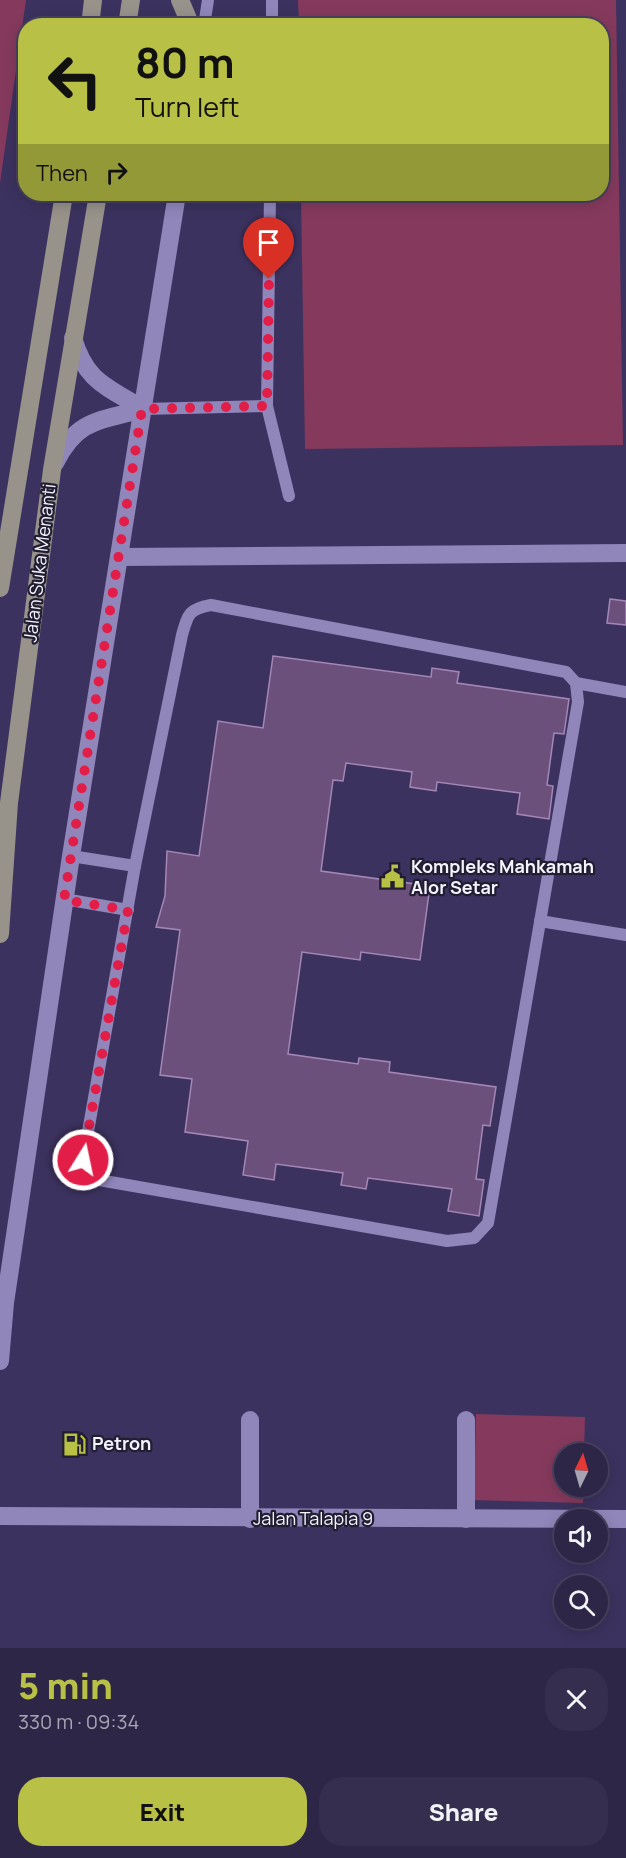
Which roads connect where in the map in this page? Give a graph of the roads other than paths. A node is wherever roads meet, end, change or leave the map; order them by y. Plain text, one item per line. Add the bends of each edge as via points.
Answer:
1 (93, 0) edge
2 (131, 0) edge
3 (180, 0) edge
4 (208, 0) edge
5 (272, 0) edge
6 (91, 18) edge
7 (128, 18) edge
8 (188, 18) edge
9 (205, 18) edge
10 (272, 18) edge
11 (63, 201) edge
12 (97, 201) edge
13 (176, 201) edge
14 (270, 201) edge
15 (73, 338) junction
16 (267, 406) junction
17 (142, 409) junction
18 (52, 470) junction
19 (289, 496) dead end
20 (626, 553) edge
21 (119, 557) junction
22 (0, 588) edge
23 (576, 683) junction
24 (626, 692) edge
25 (71, 856) junction
26 (135, 866) junction
27 (64, 900) junction
28 (128, 910) junction
29 (540, 921) junction
30 (0, 934) edge
31 (626, 935) edge
32 (0, 1361) edge
33 (250, 1420) dead end
34 (466, 1420) dead end
35 (0, 1516) edge
36 (250, 1519) junction
37 (466, 1519) junction
38 (626, 1519) edge

1 - 6 main road
2 - 7 main road
3 - 8 main road
4 - 9 lane
5 - 10 lane
11 - 22 main road, Jalan Suka Menanti
12 - 15 main road, Jalan Suka Menanti
13 - 17 street
14 - 16 lane
15 - 17 street via 88,373
15 - 18 main road, Jalan Suka Menanti
16 - 17 lane
16 - 19 lane
17 - 18 street via 79,429 63,447
17 - 21 street
18 - 30 main road, Jalan Suka Menanti via 9,803
20 - 21 street
21 - 25 street
23 - 24 lane
23 - 26 lane via 566,672 211,605 195,608 187,616 182,635
23 - 29 lane via 578,702
25 - 26 lane
25 - 27 street
26 - 28 lane
27 - 28 lane
27 - 32 street via 5,1303
28 - 29 lane via 83,1160 89,1174 99,1180 447,1241 474,1238 488,1223
29 - 31 lane
33 - 36 street
34 - 37 street
35 - 36 street, Jalan Talapia 9
36 - 37 street, Jalan Talapia 9
37 - 38 street, Jalan Talapia 9

